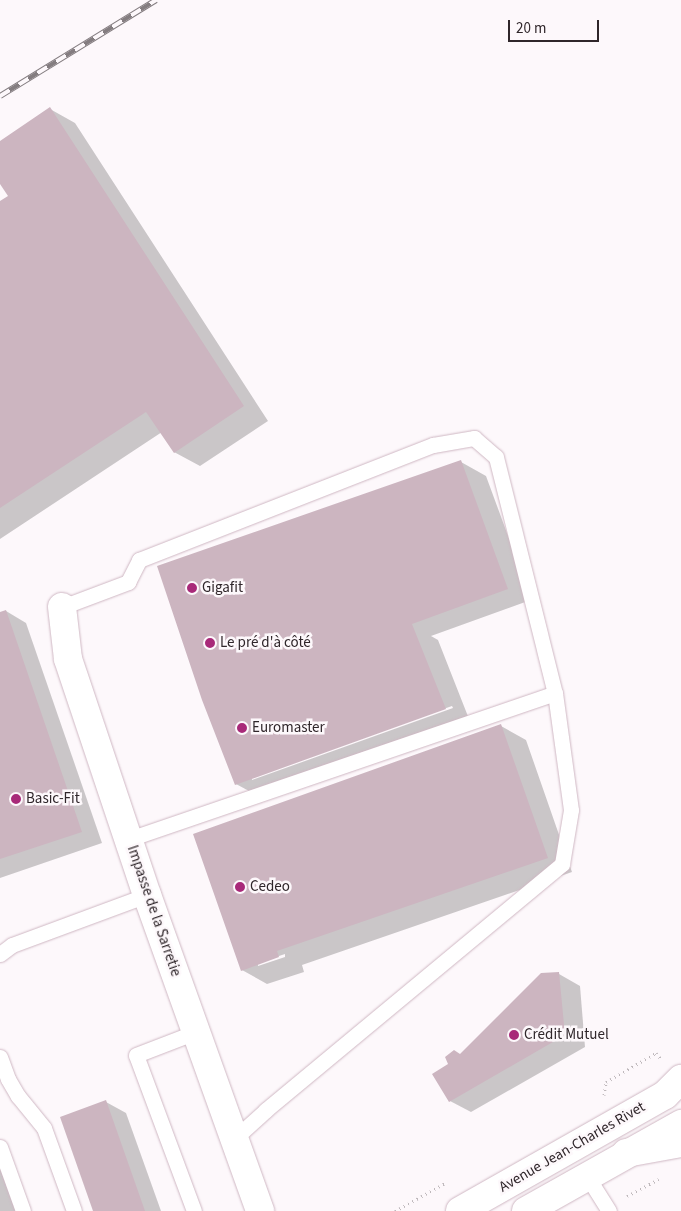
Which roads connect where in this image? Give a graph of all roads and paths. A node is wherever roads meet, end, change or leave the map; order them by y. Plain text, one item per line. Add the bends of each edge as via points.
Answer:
1 (62, 607) joint
2 (555, 693) junction
3 (129, 839) junction
4 (147, 895) junction
5 (0, 954) edge
6 (196, 1032) junction
7 (0, 1057) edge
8 (662, 1060) dead end
9 (681, 1079) edge
10 (604, 1095) dead end
11 (681, 1124) edge
12 (234, 1139) junction
13 (681, 1143) edge
14 (0, 1147) edge
15 (626, 1153) junction
16 (587, 1176) junction
17 (664, 1176) dead end
18 (608, 1209) edge
19 (23, 1211) edge
20 (74, 1211) edge
21 (194, 1211) edge
22 (260, 1211) edge
23 (460, 1211) edge
24 (526, 1211) edge

1 - 2 lane via 128,582 139,560 433,445 474,438 496,457
1 - 3 main road, Impasse de la Sarretie via 68,659
2 - 3 lane
2 - 12 lane via 571,810 562,864
3 - 4 main road, Impasse de la Sarretie
4 - 5 lane via 12,945
4 - 6 main road, Impasse de la Sarretie
6 - 12 main road, Impasse de la Sarretie
6 - 21 lane via 136,1055
7 - 20 lane via 18,1096 44,1128
8 - 10 path via 656,1053 606,1082
9 - 23 main road, Avenue Jean-Charles Rivet via 666,1095
11 - 15 main road
12 - 22 main road, Impasse de la Sarretie
13 - 15 main road
14 - 19 lane
15 - 16 main road
16 - 18 lane
16 - 24 main road
17 - 18 path

